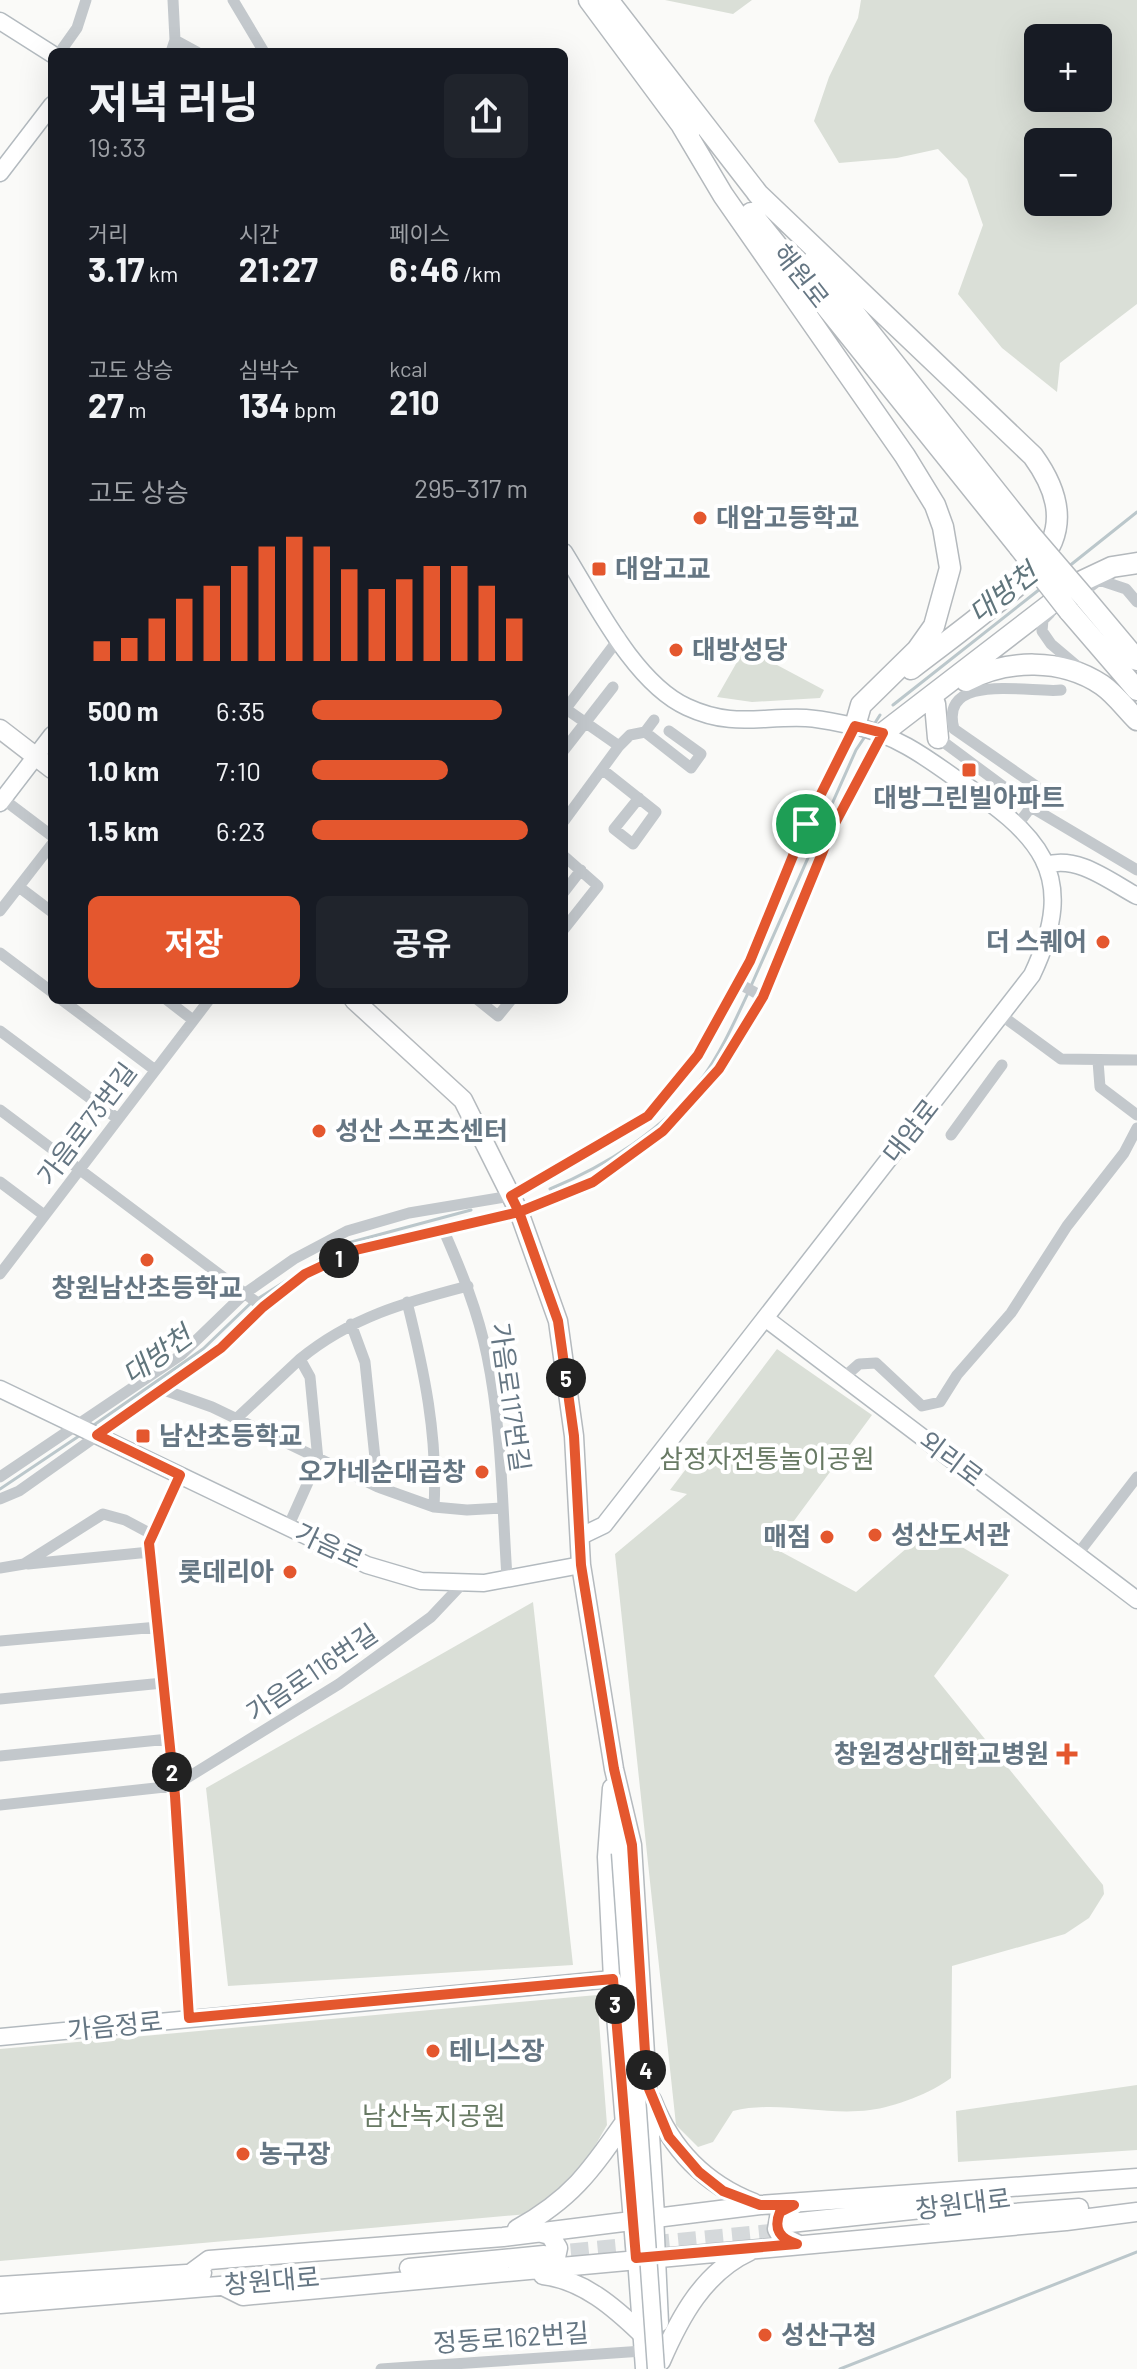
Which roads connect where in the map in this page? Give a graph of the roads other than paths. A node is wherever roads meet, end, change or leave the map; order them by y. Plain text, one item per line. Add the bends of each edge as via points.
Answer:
1 (86, 0) edge
2 (173, 0) edge
3 (233, 0) edge
4 (589, 0) edge
5 (608, 0) edge
6 (0, 21) edge
7 (173, 46) edge
8 (63, 48) edge
9 (262, 48) edge
10 (48, 51) edge
11 (48, 110) edge
12 (682, 126) junction
13 (0, 173) edge
14 (757, 193) junction
15 (1024, 540) junction
16 (568, 558) edge
17 (1137, 563) edge
18 (1137, 602) edge
19 (1076, 604) junction
20 (620, 637) junction
21 (1137, 660) edge
22 (1077, 666) dead end
23 (613, 687) dead end
24 (877, 690) junction
25 (1061, 690) dead end
26 (1137, 690) edge
27 (935, 704) junction
28 (568, 706) edge
29 (568, 712) edge
30 (654, 720) dead end
31 (1137, 720) edge
32 (585, 722) junction
33 (855, 726) junction
34 (0, 729) edge
35 (669, 731) dead end
36 (645, 732) junction
37 (883, 733) junction
38 (938, 738) joint
39 (48, 740) edge
40 (568, 745) edge
41 (619, 746) junction
42 (36, 756) junction
43 (48, 766) edge
44 (603, 770) junction
45 (639, 798) dead end
46 (2, 801) edge
47 (1031, 807) junction
48 (568, 816) edge
49 (1019, 823) junction
50 (48, 833) edge
51 (48, 849) edge
52 (568, 859) edge
53 (1046, 865) junction
54 (581, 870) junction
55 (1137, 870) edge
56 (19, 887) junction
57 (568, 887) edge
58 (1137, 896) edge
59 (48, 909) edge
60 (0, 911) edge
61 (568, 924) edge
62 (0, 953) edge
63 (738, 983) junction
64 (48, 989) edge
65 (763, 997) junction
66 (67, 1004) edge
67 (172, 1004) edge
68 (206, 1004) edge
69 (358, 1004) edge
70 (483, 1004) edge
71 (508, 1004) edge
72 (1001, 1015) junction
73 (193, 1020) junction
74 (0, 1031) edge
75 (1137, 1060) edge
76 (1098, 1061) junction
77 (1002, 1065) dead end
78 (155, 1070) junction
79 (0, 1110) edge
80 (1137, 1115) edge
81 (648, 1116) junction
82 (118, 1119) junction
83 (1137, 1128) edge
84 (663, 1131) junction
85 (951, 1135) dead end
86 (79, 1171) junction
87 (0, 1182) edge
88 (515, 1204) junction
89 (44, 1215) junction
90 (443, 1229) junction
91 (4, 1260) edge
92 (0, 1274) edge
93 (468, 1286) junction
94 (244, 1294) junction
95 (407, 1302) junction
96 (263, 1307) junction
97 (765, 1318) junction
98 (351, 1324) junction
99 (300, 1359) junction
100 (843, 1378) junction
101 (0, 1389) edge
102 (164, 1390) junction
103 (236, 1419) junction
104 (87, 1431) junction
105 (318, 1460) junction
106 (180, 1475) junction
107 (0, 1477) edge
108 (1137, 1477) edge
109 (378, 1487) junction
110 (0, 1499) edge
111 (434, 1507) junction
112 (502, 1508) junction
113 (288, 1527) junction
114 (153, 1535) junction
115 (579, 1537) junction
116 (150, 1552) junction
117 (1077, 1555) junction
118 (24, 1564) junction
119 (581, 1565) junction
120 (0, 1568) edge
121 (507, 1577) junction
122 (464, 1582) junction
123 (1137, 1600) edge
124 (158, 1627) junction
125 (0, 1641) edge
126 (163, 1683) junction
127 (0, 1699) edge
128 (169, 1739) junction
129 (0, 1756) edge
130 (614, 1769) junction
131 (174, 1786) junction
132 (0, 1805) edge
133 (613, 1979) junction
134 (189, 2018) junction
135 (0, 2037) edge
136 (647, 2084) junction
137 (624, 2123) junction
138 (1137, 2171) edge
139 (1137, 2178) edge
140 (1111, 2180) junction
141 (1137, 2187) edge
142 (1137, 2203) edge
143 (760, 2205) junction
144 (1137, 2212) edge
145 (655, 2215) junction
146 (631, 2220) junction
147 (793, 2226) junction
148 (503, 2237) junction
149 (759, 2247) junction
150 (536, 2255) junction
151 (658, 2256) junction
152 (636, 2258) junction
153 (190, 2274) junction
154 (0, 2286) edge
155 (223, 2286) junction
156 (0, 2304) edge
157 (642, 2343) junction
158 (656, 2367) edge
159 (381, 2369) edge

1 - 8 street via 77,28
2 - 7 street
3 - 9 street
4 - 12 highway, 해원로
5 - 14 highway, 해원로
6 - 10 street
11 - 13 street
12 - 15 highway, 해원로
12 - 24 highway via 723,195 918,476 943,527 950,568 934,626
14 - 15 highway, 해원로
14 - 24 highway via 1033,456 1051,480 1059,514 1044,561 1008,595
15 - 19 highway, bridge
16 - 20 street
17 - 37 highway via 1112,567 1078,583
18 - 22 street via 1126,589 1099,580 1043,620 1042,631 1051,644
19 - 21 highway
19 - 26 highway
20 - 28 street
20 - 33 street via 650,681 689,708 738,722 806,718
23 - 32 street
24 - 33 highway via 861,705
25 - 47 street via 980,690 960,701 953,713 954,729 1036,786
27 - 31 highway via 997,666 1058,665 1102,685
27 - 37 highway via 900,730
27 - 38 highway
29 - 32 street
30 - 36 street
32 - 40 street
32 - 41 street
33 - 37 street, 대암로
33 - 63 street
34 - 42 main road
35 - 36 street via 701,754 691,768
36 - 41 street via 630,735
37 - 49 street, 대암로
37 - 65 street via 832,829
38 - 47 street
39 - 42 street
41 - 44 street
42 - 43 main road
42 - 46 street
44 - 45 street
44 - 48 street
46 - 50 street
47 - 49 street
47 - 55 street
49 - 53 street, 대암로
51 - 56 street
52 - 54 street
53 - 58 street via 1062,860 1081,866
53 - 72 street, 대암로 via 1054,919 1048,943 1032,975
54 - 57 street
54 - 61 street via 598,886
56 - 59 street
56 - 60 street
62 - 64 street
63 - 65 street
63 - 81 street via 698,1055
65 - 84 street via 719,1069
66 - 78 street
67 - 73 street
68 - 73 street, 가음로73번길
69 - 88 main road via 463,1100
70 - 71 street via 498,1016
72 - 76 street via 1061,1059
72 - 97 street, 대암로
73 - 78 street, 가음로73번길
74 - 82 street
75 - 76 street
76 - 80 street via 1100,1087
77 - 85 street
78 - 82 street, 가음로73번길
79 - 86 street
81 - 84 street
81 - 88 street
82 - 86 street, 가음로73번길
83 - 100 street via 1011,1313 940,1402 922,1406 876,1363 859,1364
84 - 88 street via 593,1182
86 - 89 street, 가음로73번길
86 - 94 street
87 - 89 street
88 - 90 street
88 - 94 street via 409,1213 347,1231
88 - 115 main road via 558,1321 574,1436
89 - 91 street, 가음로73번길
90 - 93 street, 가음로117번길
90 - 96 street via 356,1250 305,1274
91 - 92 street, 가음로73번길
93 - 95 street
93 - 112 street, 가음로117번길 via 487,1356
94 - 96 street
94 - 104 street via 181,1355
95 - 98 street
95 - 111 street via 428,1388 436,1465
96 - 102 street via 221,1348
97 - 100 street, 외리로
97 - 115 street, 대암로 via 604,1525
98 - 99 street
98 - 109 street via 365,1362
99 - 103 street
99 - 105 street via 310,1377
100 - 117 street, 외리로
101 - 104 street, 가음로
102 - 103 street
102 - 104 street
103 - 105 street
104 - 106 street, 가음로
104 - 107 street
104 - 110 street via 19,1491
105 - 109 street
105 - 113 street
106 - 113 street, 가음로
106 - 114 street
108 - 117 street
109 - 111 street
111 - 112 street
112 - 121 street, 가음로117번길
113 - 122 street, 가음로 via 367,1565 421,1581
114 - 116 street
114 - 118 street via 103,1514
115 - 119 main road
116 - 118 street
116 - 124 street
117 - 123 street, 외리로
118 - 120 street
119 - 121 street, 가음로
119 - 130 main road
121 - 122 street, 가음로
122 - 131 street, 가음로116번길 via 431,1617 339,1684
124 - 125 street
124 - 126 street
126 - 127 street
126 - 128 street
128 - 129 street
128 - 131 street
130 - 133 main road via 607,1857
130 - 136 main road via 632,1845
130 - 158 street, bridge
131 - 132 street
131 - 134 street
133 - 134 street, 가음정로
133 - 137 main road
134 - 135 street, 가음정로
136 - 143 main road via 669,2137 699,2172 723,2191
136 - 145 main road
137 - 146 main road
137 - 148 main road via 589,2174 554,2208
138 - 140 street
139 - 140 main road
140 - 147 main road
141 - 147 main road, 창원대로
142 - 147 main road, 창원대로
143 - 145 main road
143 - 147 main road
144 - 147 main road via 1066,2221
145 - 146 main road
145 - 151 street
146 - 150 main road
146 - 152 main road
147 - 149 main road
148 - 150 main road
148 - 153 main road via 209,2260
149 - 151 main road
149 - 158 main road via 734,2259 682,2313
150 - 152 main road
150 - 153 main road, 창원대로
150 - 155 main road, 창원대로
150 - 155 main road via 243,2296
150 - 157 main road via 561,2277 616,2309
151 - 152 main road
151 - 158 street
152 - 157 street
153 - 154 main road, 창원대로
155 - 156 main road, 창원대로
157 - 158 street
157 - 159 street, 정동로162번길

